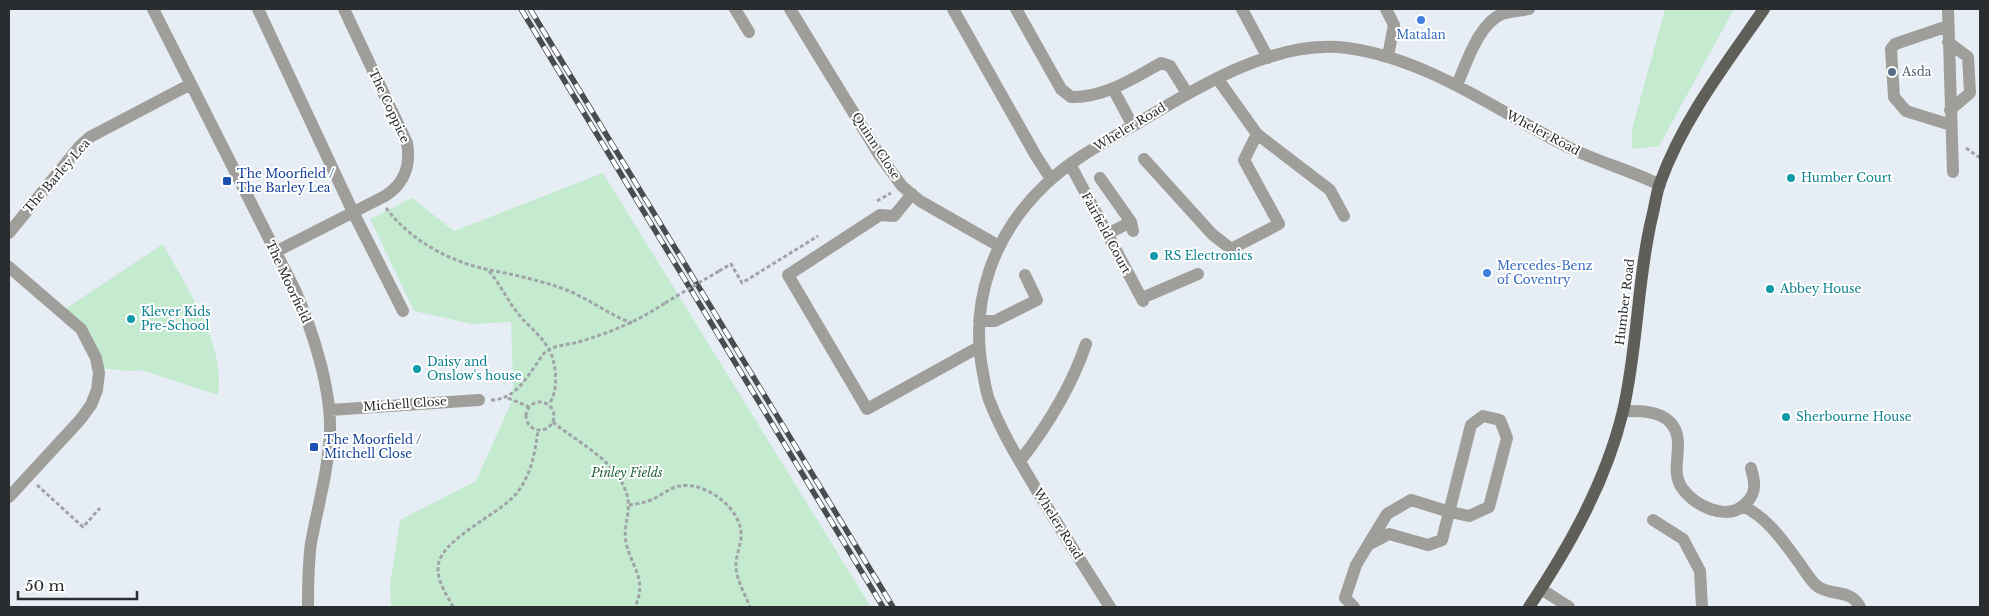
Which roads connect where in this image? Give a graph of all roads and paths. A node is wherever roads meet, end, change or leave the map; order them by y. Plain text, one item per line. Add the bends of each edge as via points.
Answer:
1 (153, 9) edge
2 (258, 9) edge
3 (344, 9) edge
4 (735, 9) edge
5 (790, 9) edge
6 (953, 9) edge
7 (1016, 9) edge
8 (1242, 9) edge
9 (1386, 9) edge
10 (1529, 9) edge
11 (1764, 9) edge
12 (1948, 9) edge
13 (1948, 26) junction
14 (749, 32) dead end
15 (1948, 42) junction
16 (1388, 56) junction
17 (1268, 58) junction
18 (1217, 78) junction
19 (191, 84) junction
20 (1457, 85) junction
21 (1113, 89) junction
22 (1186, 93) junction
23 (1950, 110) junction
24 (1951, 125) junction
25 (1133, 126) junction
26 (1257, 134) junction
27 (1144, 159) dead end
28 (1070, 164) junction
29 (1952, 172) dead end
30 (1100, 178) dead end
31 (1051, 180) junction
32 (1660, 184) junction
33 (902, 186) junction
34 (912, 194) junction
35 (379, 199) junction
36 (869, 206) dead end
37 (353, 212) junction
38 (1344, 216) dead end
39 (826, 232) dead end
40 (9, 233) edge
41 (1107, 234) junction
42 (999, 246) junction
43 (275, 252) junction
44 (9, 267) edge
45 (488, 270) junction
46 (1198, 274) dead end
47 (1025, 275) dead end
48 (403, 311) dead end
49 (979, 321) junction
50 (632, 323) junction
51 (1086, 344) dead end
52 (979, 347) junction
53 (549, 349) junction
54 (507, 398) junction
55 (479, 400) joint
56 (549, 404) junction
57 (529, 407) junction
58 (330, 410) junction
59 (1623, 411) junction
60 (553, 422) junction
61 (538, 430) junction
62 (1020, 461) junction
63 (1751, 468) dead end
64 (28, 477) junction
65 (9, 497) edge
66 (628, 505) junction
67 (1743, 506) junction
68 (100, 508) dead end
69 (1450, 512) junction
70 (1653, 520) dead end
71 (1368, 545) junction
72 (1541, 589) junction
73 (308, 607) edge
74 (453, 607) edge
75 (635, 607) edge
76 (750, 607) edge
77 (1110, 607) edge
78 (1354, 607) edge
79 (1529, 607) edge
80 (1570, 607) edge
81 (1702, 607) edge
82 (1860, 607) edge

1 - 19 street, The Moorfield
2 - 37 street
3 - 35 street, The Coppice via 407,143 409,155 403,180 396,189
4 - 14 street
5 - 33 street, Quinn Close via 880,156
6 - 31 street
7 - 21 street via 1062,89 1071,98
8 - 17 street
9 - 16 street via 1394,25
10 - 20 street via 1504,13 1486,26
11 - 32 main road, Humber Road via 1681,134
12 - 13 street
13 - 15 street
13 - 24 street via 1895,44 1891,49 1894,97 1906,110
15 - 23 street
15 - 23 street via 1968,57 1970,93
16 - 17 street, Wheler Road via 1344,48 1308,49
16 - 20 street, Wheler Road
17 - 18 street, Wheler Road
18 - 22 street, Wheler Road
18 - 26 street
19 - 40 street, The Barley Lea via 85,140
19 - 43 street, The Moorfield
20 - 32 street, Wheler Road via 1585,156
21 - 22 street via 1164,63 1170,66
21 - 25 street
22 - 25 street, Wheler Road
23 - 24 street
24 - 29 street
25 - 28 street, Wheler Road
26 - 27 street via 1244,160 1279,224 1231,249 1212,234
26 - 38 street via 1330,190
28 - 31 street, Wheler Road
28 - 41 street, Fairfield Court
30 - 41 street via 1132,227
31 - 42 street, Wheler Road via 1025,207
32 - 59 main road, Humber Road via 1647,239
33 - 34 street, Quinn Close
33 - 36 path
34 - 42 street, Quinn Close
34 - 52 street via 894,216 880,215 788,275 867,409
35 - 37 street, The Coppice
35 - 45 path via 401,226 418,239 449,257
37 - 43 street, The Coppice
37 - 48 street
39 - 50 path, bridge via 742,283 731,264
41 - 46 street, Fairfield Court via 1142,300
42 - 49 street, Wheler Road via 984,288
43 - 58 street, The Moorfield via 304,310
44 - 64 street via 81,329 96,358 99,373 91,405
45 - 50 path via 526,276 566,290
45 - 53 path via 519,315
47 - 49 street via 1037,300 995,321
49 - 52 street, Wheler Road
50 - 53 path
51 - 62 street via 1062,399
52 - 62 street, Wheler Road via 989,399 1005,437
53 - 54 path
53 - 56 path via 555,378 555,390
54 - 55 path
54 - 57 path
55 - 58 street, Michell Close
56 - 57 path via 536,401
56 - 60 path via 554,410
57 - 61 path via 527,423
58 - 73 street, The Moorfield via 327,462 309,561
59 - 67 street via 1656,413 1677,430 1678,481 1692,497 1716,511 1736,510
59 - 72 main road, Humber Road via 1590,503
60 - 61 path via 548,428
60 - 66 path via 607,464 626,490
61 - 74 path via 534,460 520,490 506,505 455,541 440,559 439,577
62 - 77 street, Wheler Road
63 - 67 street via 1753,491
64 - 65 street
64 - 68 path via 83,527
66 - 75 path via 626,541 639,582
66 - 76 path via 652,500 672,489 687,486 703,490 722,501 735,515 741,531 736,566
67 - 82 street via 1772,527 1815,584 1852,596
69 - 69 street via 1469,516 1489,507 1507,438 1500,420 1483,416 1471,425
69 - 71 street via 1411,500 1387,514
69 - 71 street via 1442,540 1428,545 1389,534
70 - 81 street via 1683,539 1700,571
71 - 78 street via 1356,565 1345,598
72 - 79 main road, Humber Road
72 - 80 street

